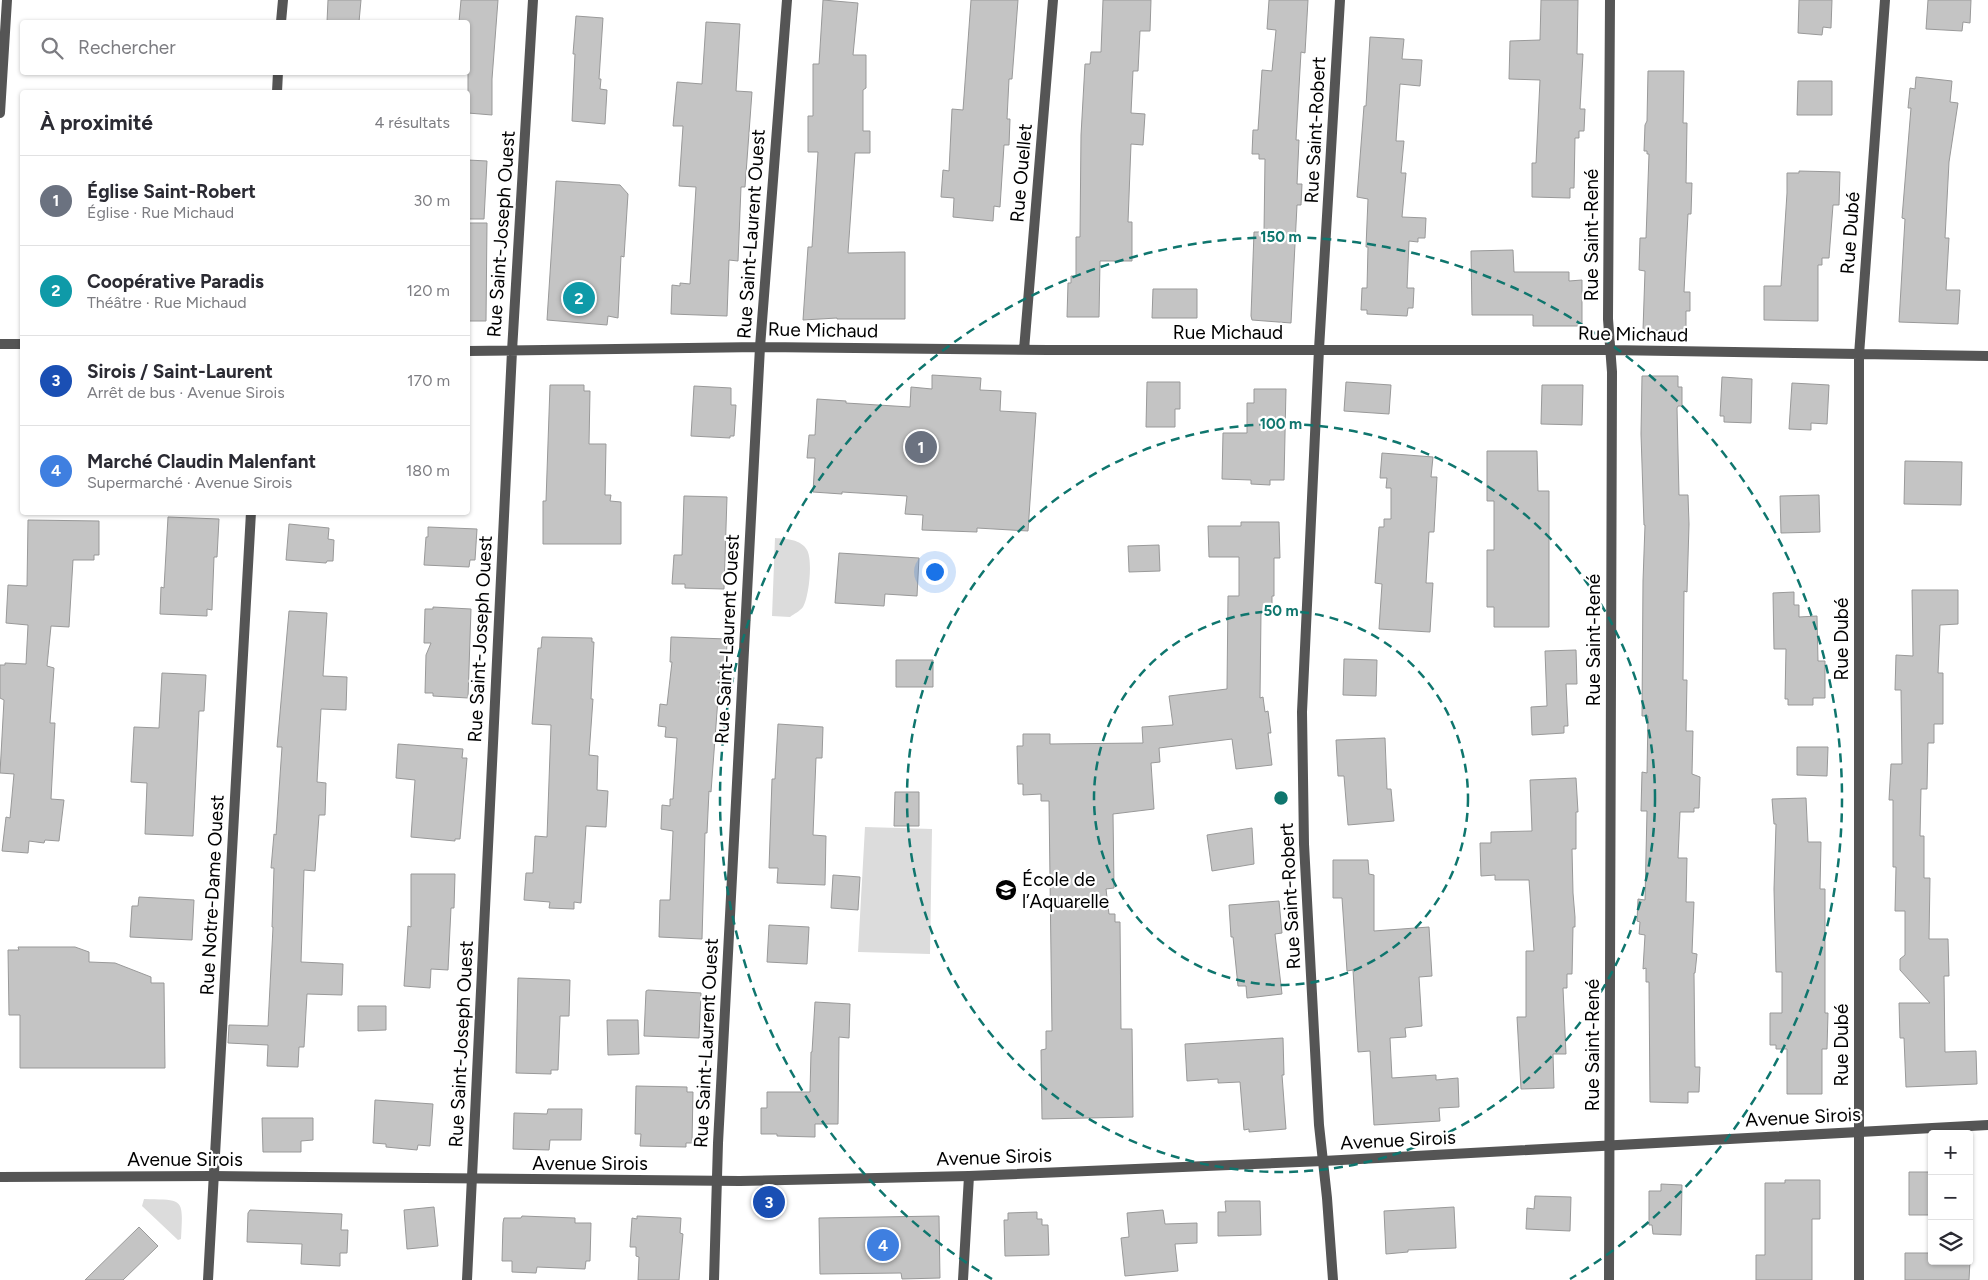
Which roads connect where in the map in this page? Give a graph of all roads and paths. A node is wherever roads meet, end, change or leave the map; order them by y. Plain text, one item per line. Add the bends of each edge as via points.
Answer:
1 (7, 0) edge
2 (282, 0) edge
3 (534, 0) edge
4 (787, 0) edge
5 (1053, 0) edge
6 (1340, 0) edge
7 (1610, 0) edge
8 (1885, 0) edge
9 (281, 20) edge
10 (278, 75) edge
11 (277, 90) edge
12 (0, 113) edge
13 (0, 344) edge
14 (20, 344) edge
15 (760, 347) junction
16 (1319, 349) junction
17 (1024, 350) junction
18 (1610, 350) junction
19 (470, 351) edge
20 (512, 351) junction
21 (1859, 355) junction
22 (1988, 356) edge
23 (251, 515) edge
24 (1988, 1124) edge
25 (1859, 1131) junction
26 (1609, 1146) junction
27 (1323, 1161) junction
28 (213, 1176) junction
29 (969, 1176) junction
30 (0, 1177) edge
31 (472, 1179) junction
32 (717, 1181) junction
33 (208, 1280) edge
34 (468, 1280) edge
35 (714, 1280) edge
36 (963, 1280) edge
37 (1333, 1280) edge
38 (1609, 1280) edge
39 (1859, 1280) edge

1 - 12 street
2 - 9 street
3 - 20 street, Rue Saint-Joseph Ouest
4 - 15 street, Rue Saint-Laurent Ouest
5 - 17 street, Rue Ouellet
6 - 16 street, Rue Saint-Robert
7 - 18 street, Rue Saint-René
8 - 21 street, Rue Dubé
10 - 11 street
13 - 14 street
15 - 17 street, Rue Michaud
15 - 20 street, Rue Michaud
15 - 32 street, Rue Saint-Laurent Ouest
16 - 17 street, Rue Michaud
16 - 18 street, Rue Michaud
16 - 27 street, Rue Saint-Robert via 1302,712 1304,844
18 - 21 street, Rue Michaud
18 - 26 street, Rue Saint-René
19 - 20 street, Rue Michaud
20 - 31 street, Rue Saint-Joseph Ouest
21 - 22 street, Rue Michaud
21 - 25 street, Rue Dubé
23 - 28 street, Rue Notre-Dame Ouest
24 - 25 street, Avenue Sirois
25 - 26 street, Avenue Sirois
25 - 39 street, Rue Dubé
26 - 27 street, Avenue Sirois
26 - 38 street, Rue Saint-René
27 - 29 street, Avenue Sirois
27 - 37 street, Rue Saint-Robert
28 - 30 street, Avenue Sirois
28 - 31 street, Avenue Sirois
28 - 33 street, Rue Notre-Dame Ouest
29 - 32 street, Avenue Sirois
29 - 36 street
31 - 32 street, Avenue Sirois
31 - 34 street, Rue Saint-Joseph Ouest
32 - 35 street, Rue Saint-Laurent Ouest

